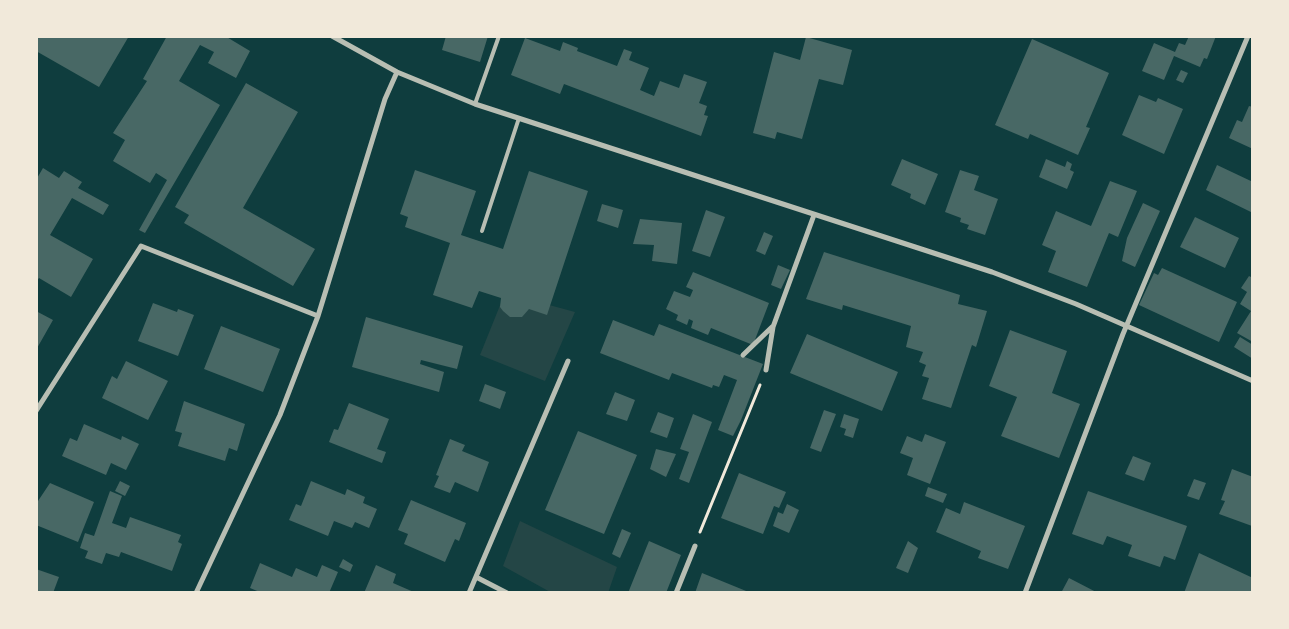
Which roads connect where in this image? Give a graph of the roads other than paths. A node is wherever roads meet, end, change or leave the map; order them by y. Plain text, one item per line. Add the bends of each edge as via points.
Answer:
1 (332, 36) edge
2 (500, 36) edge
3 (1248, 36) edge
4 (397, 72) junction
5 (475, 104) junction
6 (519, 118) junction
7 (814, 215) junction
8 (482, 231) dead end
9 (318, 316) junction
10 (1127, 325) junction
11 (773, 327) junction
12 (743, 355) dead end
13 (568, 360) dead end
14 (766, 370) road end
15 (1253, 382) edge
16 (36, 411) edge
17 (695, 546) road end
18 (476, 577) junction
19 (196, 593) edge
20 (469, 593) edge
21 (507, 593) edge
22 (676, 593) edge
23 (1025, 593) edge

1 - 4 street
2 - 5 lane
3 - 10 street
4 - 5 street
4 - 9 street via 385,98
5 - 6 street
6 - 7 street
6 - 8 lane
7 - 10 street via 992,272
7 - 11 street
9 - 16 street via 141,246
9 - 19 street via 280,416
10 - 15 street
10 - 23 street
11 - 12 street
11 - 14 street
13 - 18 street
17 - 22 street
18 - 20 street
18 - 21 street

